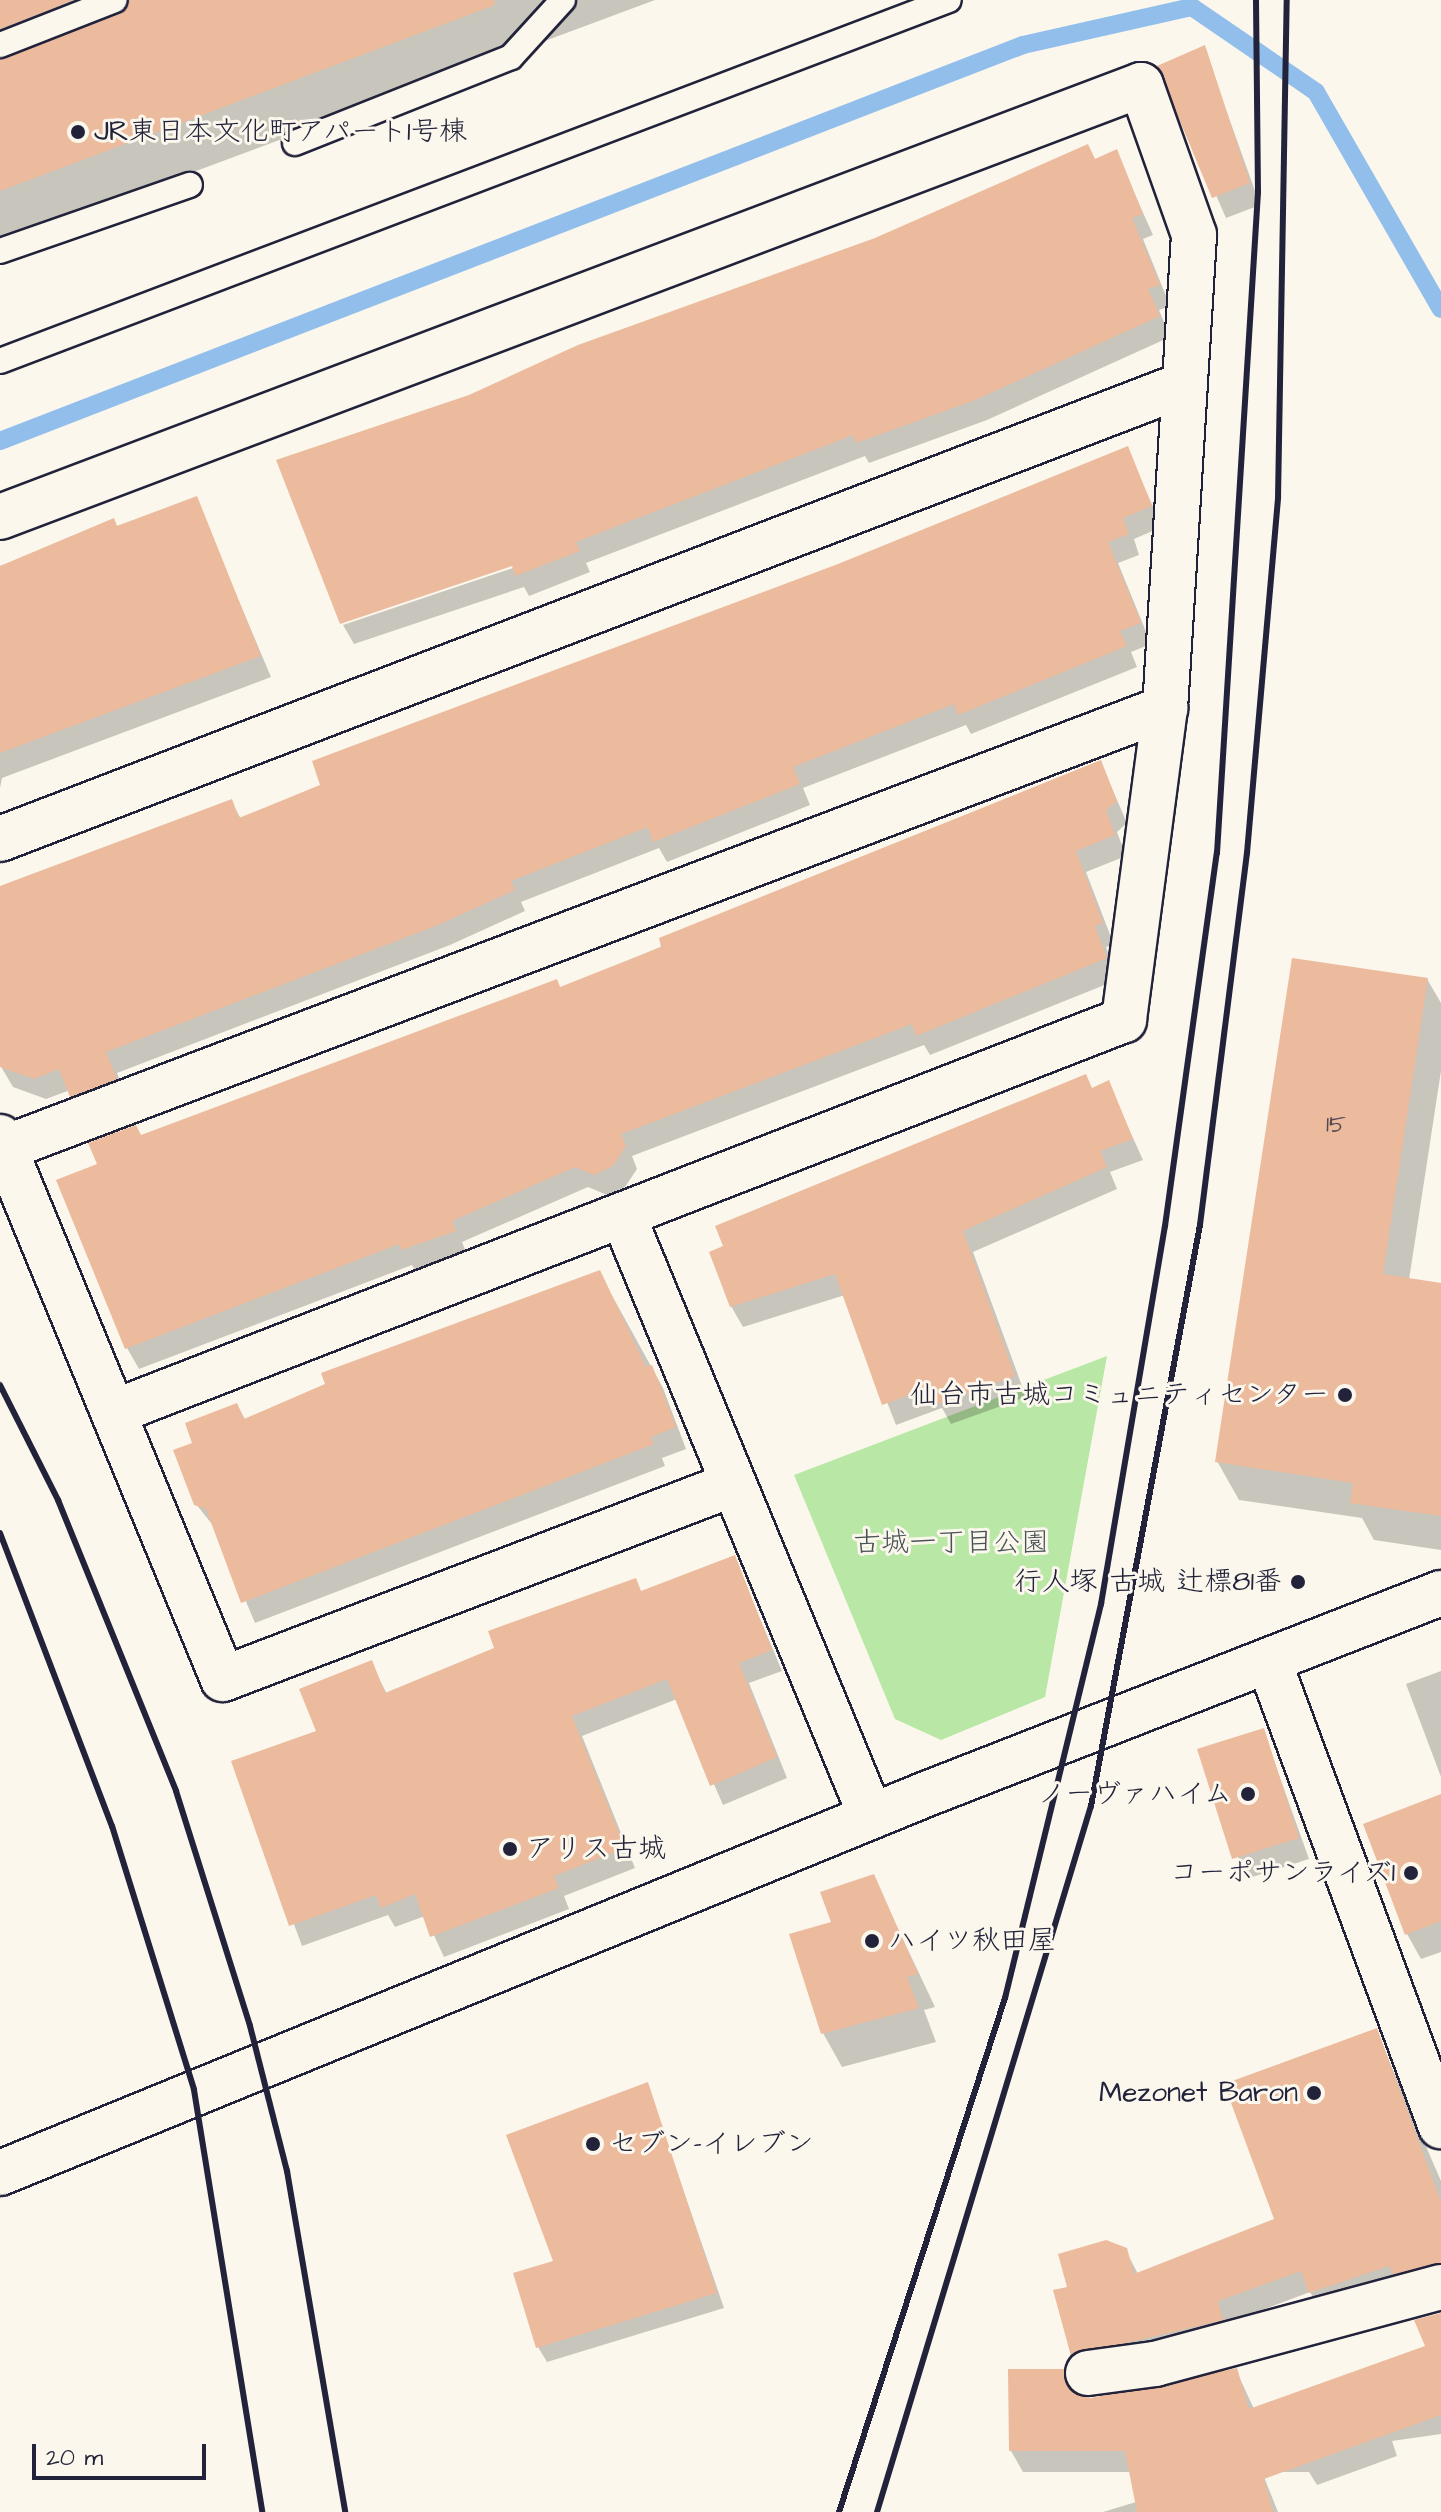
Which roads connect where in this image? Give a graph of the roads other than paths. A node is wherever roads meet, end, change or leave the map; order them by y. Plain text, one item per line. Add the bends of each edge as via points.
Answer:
1 (115, 0) edge
2 (563, 0) edge
3 (949, 0) edge
4 (0, 45) edge
5 (295, 143) dead end
6 (190, 185) dead end
7 (0, 251) edge
8 (0, 361) edge
9 (1180, 386) junction
10 (0, 517) edge
11 (1165, 708) junction
12 (0, 839) edge
13 (2, 1143) edge
14 (624, 1218) junction
15 (117, 1411) junction
16 (733, 1484) junction
17 (1441, 1593) edge
18 (1269, 1662) junction
19 (871, 1816) junction
20 (1441, 2126) edge
21 (0, 2173) edge
22 (1441, 2287) edge
23 (1088, 2373) dead end

1 - 4 lane
2 - 5 lane via 511,57
3 - 8 lane
6 - 7 lane
9 - 10 street via 1194,235 1141,85
9 - 11 street
9 - 12 street
11 - 13 street
11 - 14 street via 1124,1020
13 - 15 street
14 - 15 street
14 - 16 street
15 - 16 street via 223,1679
16 - 19 street
17 - 18 street
18 - 19 street
18 - 20 street
19 - 21 street
22 - 23 street via 1155,2364

